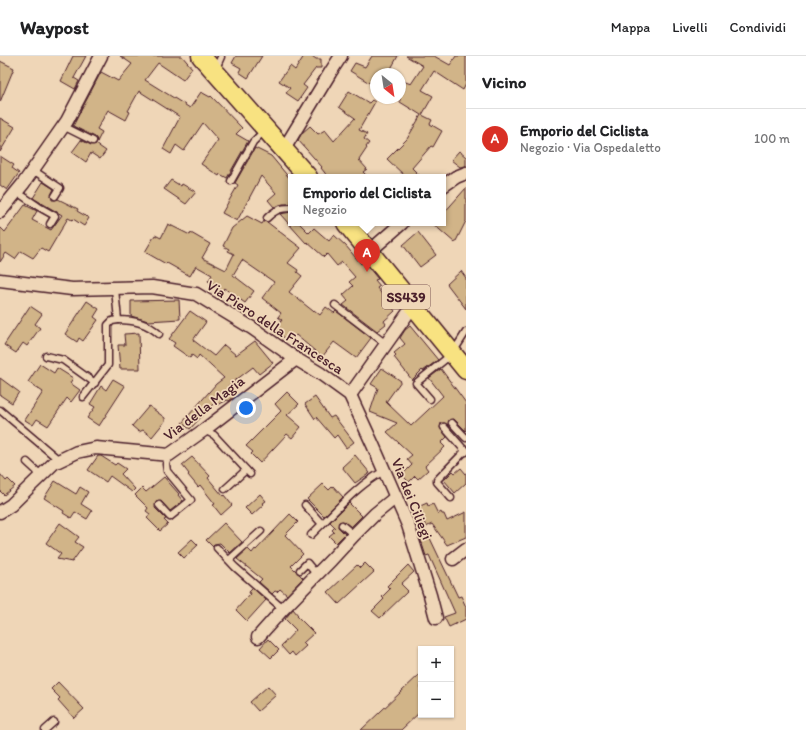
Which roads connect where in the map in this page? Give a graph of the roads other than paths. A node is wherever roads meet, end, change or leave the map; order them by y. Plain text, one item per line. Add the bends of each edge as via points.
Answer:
1 (101, 56) edge
2 (200, 56) edge
3 (341, 56) edge
4 (218, 64) edge
5 (64, 126) junction
6 (266, 129) junction
7 (93, 141) dead end
8 (284, 149) junction
9 (33, 170) junction
10 (466, 173) edge
11 (305, 174) edge
12 (230, 181) dead end
13 (446, 184) edge
14 (16, 192) junction
15 (56, 196) dead end
16 (288, 208) edge
17 (0, 212) edge
18 (267, 218) dead end
19 (50, 224) dead end
20 (349, 226) edge
21 (399, 226) edge
22 (370, 251) junction
23 (0, 280) edge
24 (116, 289) junction
25 (335, 305) dead end
26 (413, 306) junction
27 (118, 320) junction
28 (466, 332) edge
29 (159, 334) dead end
30 (386, 344) junction
31 (452, 354) junction
32 (46, 356) dead end
33 (296, 359) junction
34 (466, 370) edge
35 (95, 383) junction
36 (350, 395) junction
37 (83, 397) dead end
38 (430, 399) dead end
39 (0, 410) edge
40 (452, 423) dead end
41 (444, 427) dead end
42 (204, 430) junction
43 (466, 438) edge
44 (466, 451) edge
45 (169, 455) junction
46 (59, 460) junction
47 (27, 462) dead end
48 (384, 471) junction
49 (42, 476) junction
50 (226, 489) dead end
51 (396, 497) junction
52 (451, 498) dead end
53 (159, 505) dead end
54 (305, 506) dead end
55 (0, 512) edge
56 (322, 524) junction
57 (342, 525) dead end
58 (261, 531) dead end
59 (311, 535) dead end
60 (354, 535) junction
61 (217, 548) dead end
62 (466, 549) edge
63 (453, 559) dead end
64 (229, 560) junction
65 (300, 570) dead end
66 (317, 575) junction
67 (283, 609) junction
68 (436, 618) dead end
69 (258, 638) dead end
70 (54, 722) dead end
71 (45, 730) edge

1 - 5 street
2 - 4 main road
3 - 8 street
4 - 6 main road
5 - 7 lane
5 - 9 street
6 - 8 main road
6 - 12 lane via 252,142
8 - 11 main road
9 - 14 street
9 - 15 lane via 60,188
10 - 13 street
14 - 17 street
14 - 19 lane via 55,216
16 - 18 lane via 275,210
20 - 22 main road, SS439
21 - 22 street
22 - 26 main road, SS439
23 - 24 street, Via Piero della Francesca via 72,289
24 - 27 lane
24 - 33 street, Via Piero della Francesca via 152,287 196,294 252,328
25 - 30 lane
26 - 30 street, Via Piero della Francesca
26 - 31 main road, SS439
27 - 29 lane via 145,324
27 - 35 lane via 108,325 108,365
28 - 31 lane
30 - 36 street, Via Piero della Francesca
31 - 34 main road, SS439
31 - 38 lane via 416,382
32 - 35 lane via 63,360
33 - 36 street, Via Piero della Francesca
33 - 42 street, Via della Magia
35 - 37 lane
36 - 48 street, Via dei Ciliegi
39 - 46 lane
40 - 43 lane
41 - 44 lane
42 - 45 street, Via della Magia
42 - 50 lane via 214,435 248,472
44 - 52 lane via 437,480
45 - 46 street, Via della Magia via 96,448 77,452
45 - 53 lane via 166,464 168,471 191,500 170,517
46 - 49 street, Via della Magia
47 - 49 lane
48 - 51 street, Via dei Ciliegi
48 - 56 lane via 359,488
49 - 55 street, Via della Magia
51 - 60 street
51 - 68 street, Via dei Ciliegi via 408,525
54 - 56 lane
56 - 59 lane
57 - 60 lane
58 - 64 lane
60 - 66 street
61 - 64 lane
62 - 63 street
64 - 67 lane
65 - 66 lane via 307,563
66 - 67 street
67 - 69 street
70 - 71 lane

